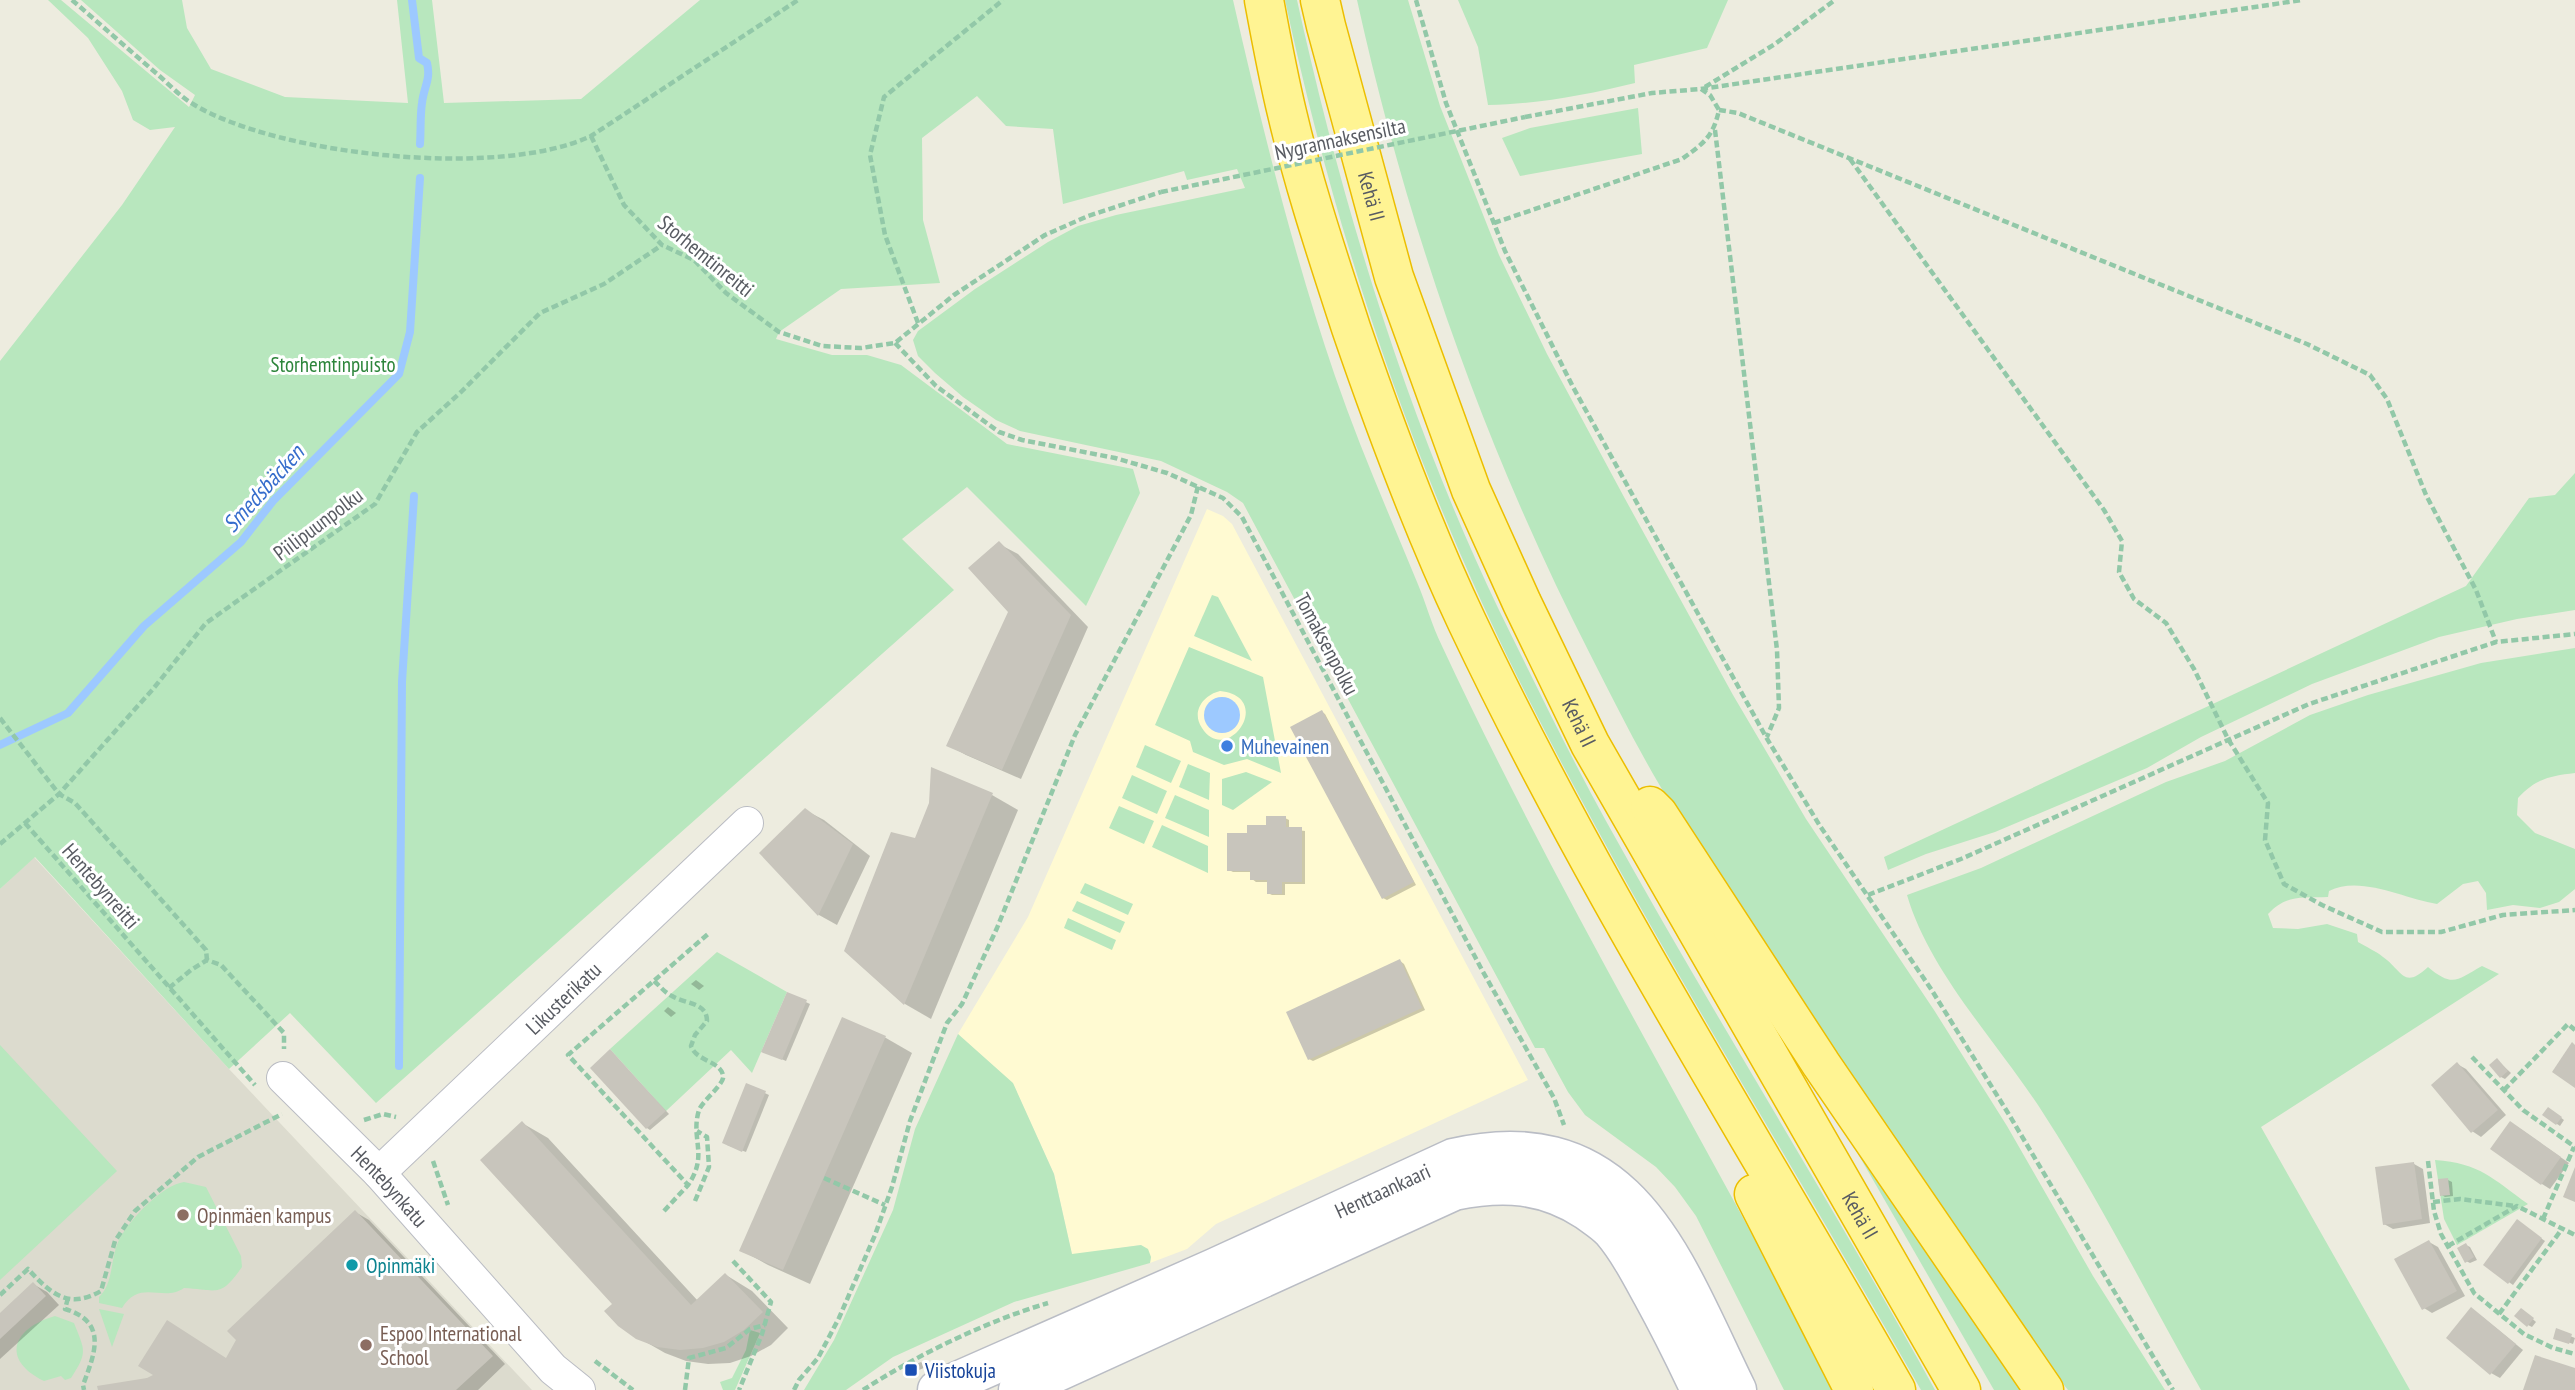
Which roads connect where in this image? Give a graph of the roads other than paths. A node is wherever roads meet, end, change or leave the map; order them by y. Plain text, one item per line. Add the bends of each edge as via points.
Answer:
1 (1264, 0) edge
2 (1321, 0) edge
3 (1590, 744) junction
4 (747, 823) dead end
5 (284, 1078) road end
6 (1749, 1139) junction
7 (379, 1173) junction
8 (579, 1390) edge
9 (937, 1390) edge
10 (1018, 1390) edge
11 (1700, 1390) edge
12 (1737, 1390) edge
13 (1854, 1390) edge
14 (1896, 1390) edge
15 (1961, 1390) edge
16 (2044, 1390) edge

1 - 6 highway via 1287,116 1327,257 1372,390 1436,553 1559,808
2 - 3 highway, Kehä II via 1394,277 1446,423 1505,566
3 - 15 highway, Kehä II
3 - 16 highway via 1658,814 1821,1064
4 - 7 street, Likusterikatu
5 - 7 street, Hentebynkatu
6 - 13 highway via 1754,1198
6 - 14 highway
7 - 8 street, Hentebynkatu via 553,1369
9 - 12 main road, Henttaankaari via 1453,1158 1486,1150 1520,1150 1562,1157 1629,1198 1669,1252
10 - 11 main road, Henttaankaari via 1454,1191 1485,1185 1550,1191 1610,1228 1625,1247

